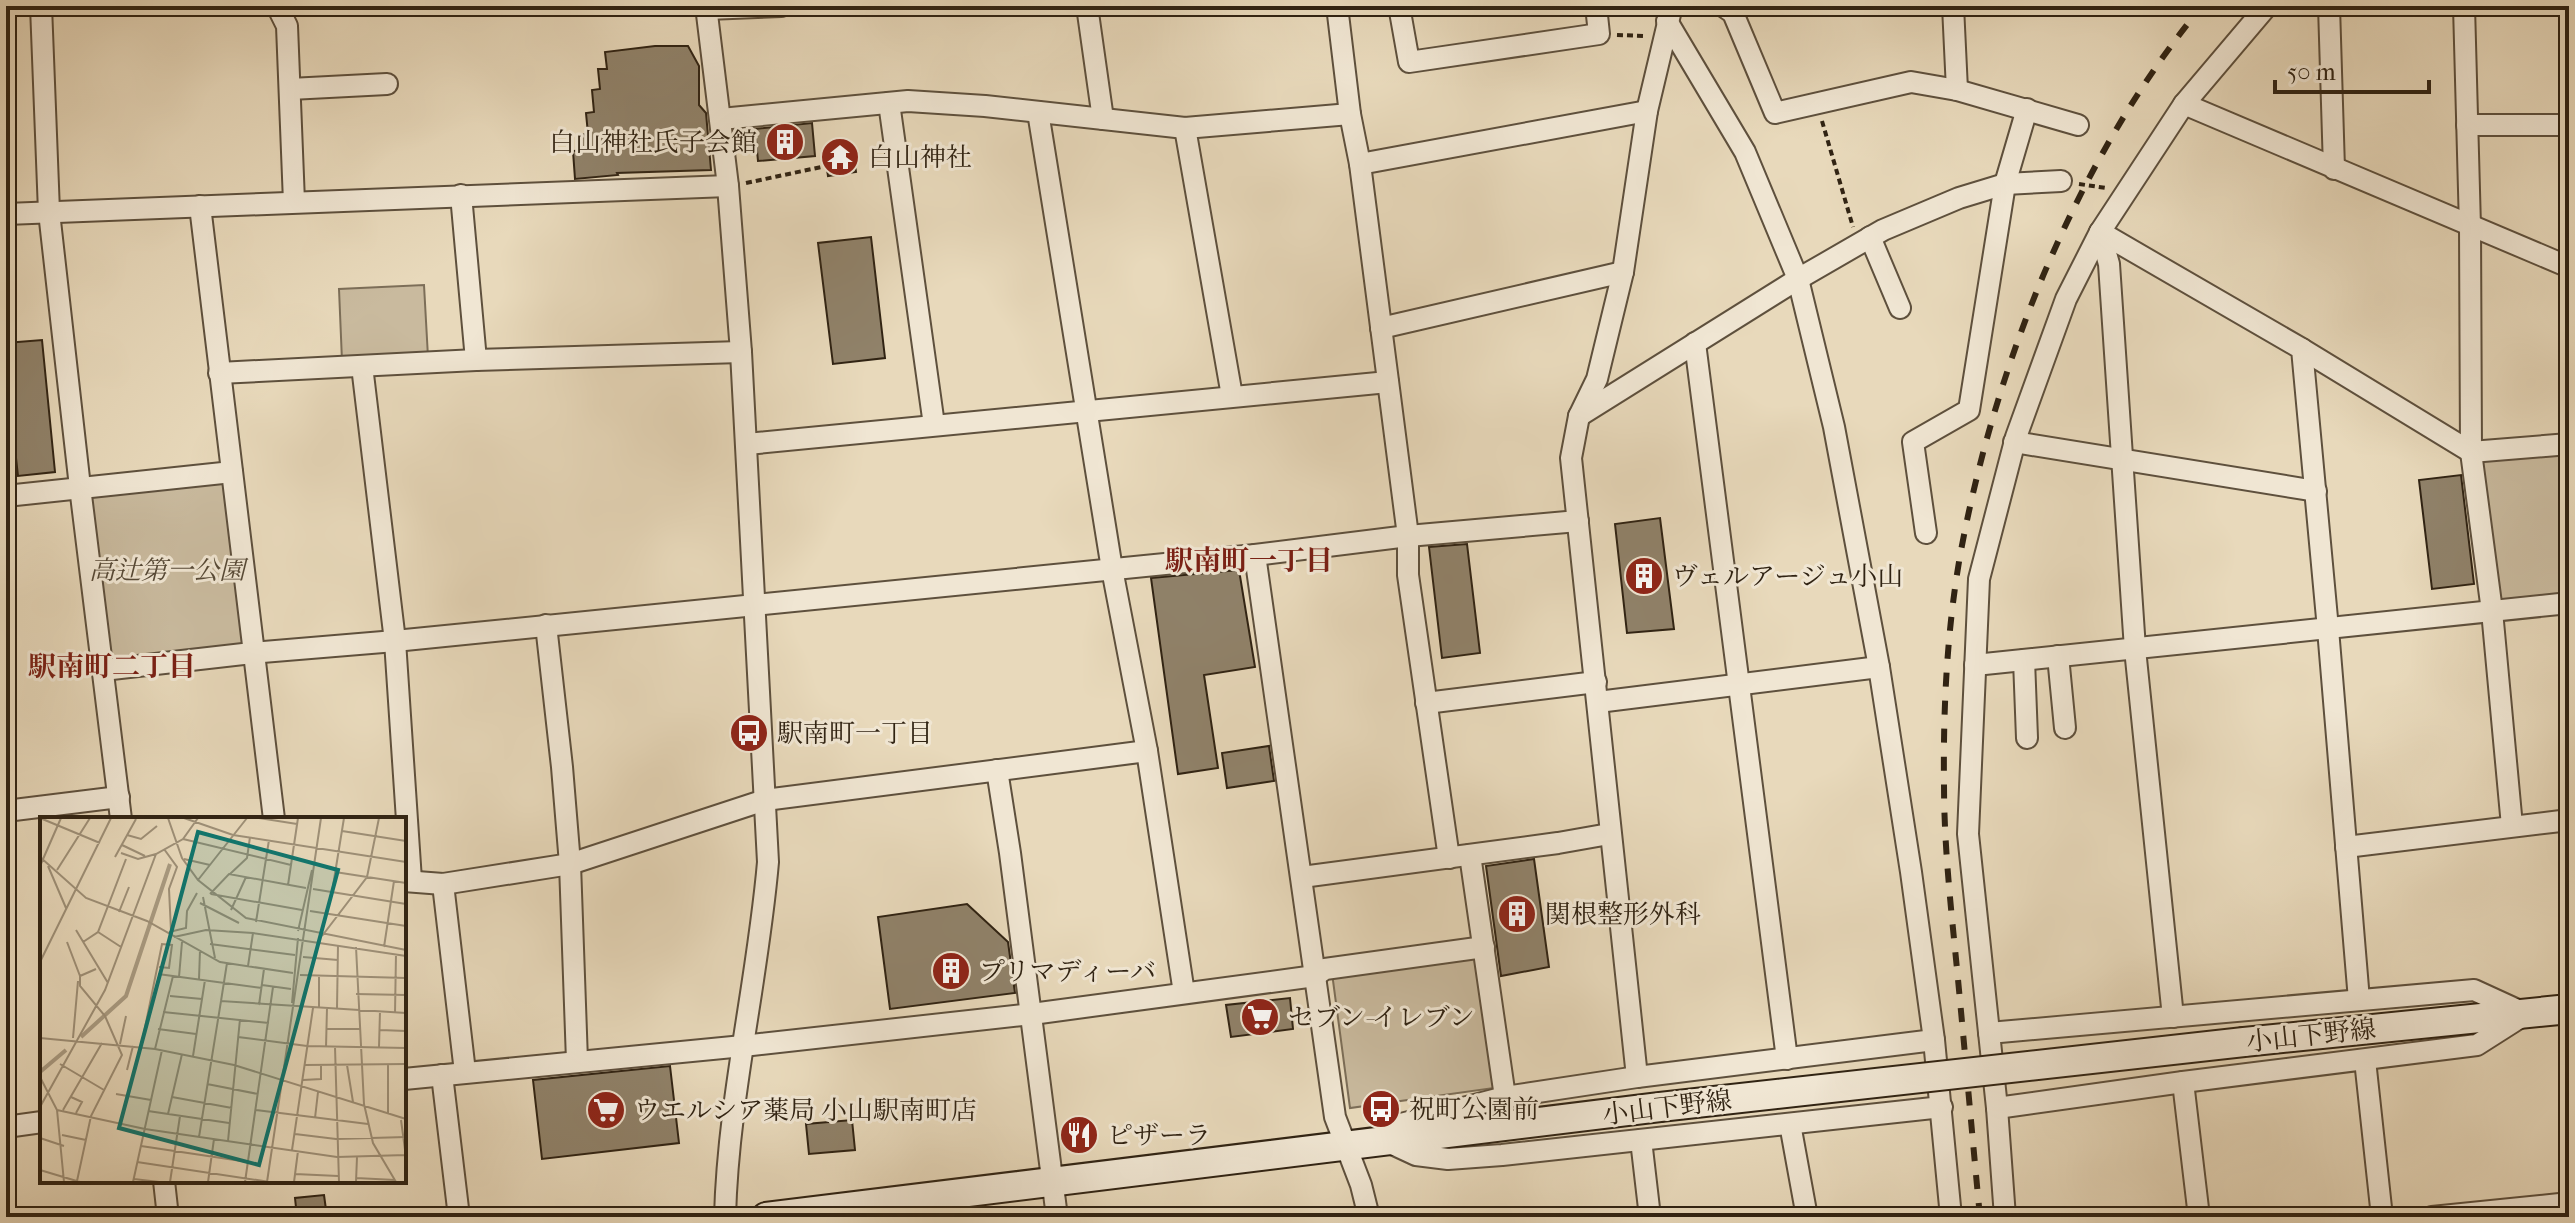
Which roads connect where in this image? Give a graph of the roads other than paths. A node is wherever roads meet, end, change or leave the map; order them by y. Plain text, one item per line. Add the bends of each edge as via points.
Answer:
1 (41, 6) edge
2 (277, 6) edge
3 (781, 6) edge
4 (1087, 6) edge
5 (1337, 6) edge
6 (1399, 6) edge
7 (1596, 6) edge
8 (1723, 6) edge
9 (1953, 6) edge
10 (2267, 6) edge
11 (2329, 6) edge
12 (2464, 6) edge
13 (706, 8) edge
14 (1668, 22) edge
15 (387, 84) dead end
16 (290, 89) junction
17 (1957, 90) junction
18 (889, 103) junction
19 (2184, 104) junction
20 (2027, 109) junction
21 (1647, 111) junction
22 (1038, 112) junction
23 (1350, 114) junction
24 (721, 119) junction
25 (1103, 119) junction
26 (2078, 125) dead end
27 (2467, 125) junction
28 (2569, 125) edge
29 (1185, 128) junction
30 (1360, 164) junction
31 (2334, 169) junction
32 (2061, 181) road end
33 (2005, 184) junction
34 (728, 186) junction
35 (461, 195) junction
36 (294, 202) junction
37 (200, 206) junction
38 (49, 212) junction
39 (6, 214) edge
40 (2470, 227) junction
41 (2100, 232) junction
42 (1864, 241) junction
43 (2569, 267) edge
44 (1623, 272) junction
45 (1798, 279) junction
46 (1900, 308) dead end
47 (1381, 328) junction
48 (1695, 343) junction
49 (2302, 349) junction
50 (741, 352) junction
51 (476, 360) junction
52 (362, 366) junction
53 (219, 373) junction
54 (1388, 382) junction
55 (1232, 396) junction
56 (1087, 410) junction
57 (1579, 416) junction
58 (934, 425) junction
59 (2014, 442) junction
60 (747, 444) junction
61 (2569, 444) edge
62 (2471, 452) junction
63 (2124, 460) junction
64 (232, 472) junction
65 (80, 487) junction
66 (2316, 491) junction
67 (6, 496) edge
68 (1578, 521) junction
69 (1926, 533) dead end
70 (1408, 536) junction
71 (1255, 555) junction
72 (1112, 569) junction
73 (2569, 603) edge
74 (753, 605) junction
75 (2492, 611) junction
76 (546, 625) junction
77 (2328, 629) junction
78 (395, 641) junction
79 (2135, 649) junction
80 (252, 653) junction
81 (2058, 656) junction
82 (2024, 660) junction
83 (1975, 665) junction
84 (1879, 667) junction
85 (103, 670) junction
86 (1739, 686) junction
87 (1597, 692) junction
88 (1426, 703) junction
89 (2065, 728) dead end
90 (2027, 738) dead end
91 (1147, 751) junction
92 (997, 770) junction
93 (119, 797) junction
94 (765, 800) junction
95 (6, 811) edge
96 (121, 817) edge
97 (274, 817) edge
98 (405, 817) edge
99 (2569, 820) edge
100 (2512, 826) junction
101 (1609, 834) junction
102 (406, 843) edge
103 (2346, 847) junction
104 (1470, 855) junction
105 (1449, 858) junction
106 (570, 864) junction
107 (1302, 877) junction
108 (408, 880) edge
109 (443, 884) junction
110 (1484, 947) junction
111 (1315, 976) junction
112 (1184, 993) junction
113 (2359, 1000) junction
114 (2569, 1009) edge
115 (1032, 1014) junction
116 (2525, 1014) junction
117 (2173, 1017) junction
118 (1989, 1033) junction
119 (1934, 1040) junction
120 (743, 1046) junction
121 (1787, 1059) junction
122 (2365, 1060) junction
123 (577, 1061) junction
124 (465, 1072) junction
125 (442, 1075) junction
126 (1637, 1077) junction
127 (406, 1079) edge
128 (2183, 1082) junction
129 (1505, 1097) junction
130 (1942, 1107) junction
131 (1997, 1108) junction
132 (7, 1121) edge
133 (40, 1122) edge
134 (1790, 1124) junction
135 (1641, 1140) junction
136 (1388, 1142) junction
137 (1347, 1147) junction
138 (1052, 1182) junction
139 (164, 1183) edge
140 (2558, 1208) edge
141 (168, 1217) edge
142 (459, 1217) edge
143 (725, 1217) edge
144 (766, 1217) edge
145 (1057, 1217) edge
146 (1369, 1217) edge
147 (1650, 1217) edge
148 (1807, 1217) edge
149 (1951, 1217) edge
150 (2005, 1217) edge
151 (2199, 1217) edge
152 (2382, 1217) edge
153 (2432, 1217) edge

1 - 38 street
2 - 16 street via 287,26
3 - 13 street
4 - 25 street
5 - 23 street
6 - 7 street via 1409,62 1599,34
8 - 17 street via 1733,13 1775,113 1911,82
9 - 17 street
10 - 19 street
11 - 31 street
12 - 27 street
13 - 24 street
14 - 21 street
14 - 45 street via 1745,152
15 - 16 street
16 - 36 street
17 - 20 street
18 - 22 street
18 - 24 street
18 - 58 street
19 - 31 street
19 - 41 street
20 - 26 street
20 - 33 street
21 - 30 street
21 - 44 street
22 - 25 street
22 - 56 street
23 - 29 street
23 - 30 street
24 - 34 street
25 - 29 street
27 - 28 street
27 - 40 street
29 - 55 street
30 - 47 street
31 - 40 street
32 - 33 street
33 - 42 street via 1959,198
33 - 69 street via 1969,410 1913,442
34 - 35 street
34 - 50 street
35 - 36 street
35 - 51 street
36 - 37 street
37 - 38 street
37 - 53 street
38 - 39 street
38 - 65 street
40 - 43 street
40 - 62 street
41 - 49 street
41 - 59 street via 2066,299
41 - 63 street via 2109,264
42 - 45 street
42 - 46 street
44 - 47 street
44 - 57 street via 1597,379
45 - 48 street
45 - 84 street via 1834,427
47 - 54 street
48 - 57 street
48 - 86 street
49 - 62 street
49 - 66 street
50 - 51 street
50 - 60 street
51 - 52 street
52 - 53 street
52 - 78 street
53 - 64 street
54 - 55 street
54 - 70 street
55 - 56 street
56 - 58 street
56 - 72 street
57 - 68 street via 1571,458
58 - 60 street
59 - 63 street
59 - 83 street via 1979,579
60 - 74 street
61 - 62 street
62 - 75 street
63 - 66 street
63 - 79 street
64 - 65 street
64 - 80 street
65 - 67 street
65 - 85 street
66 - 77 street
68 - 70 street
68 - 87 street
70 - 71 street
70 - 88 street via 1408,575
71 - 72 street
71 - 107 street
72 - 74 street
72 - 91 street
73 - 75 street
74 - 76 street
74 - 94 street
75 - 77 street
75 - 100 street
76 - 78 street
76 - 106 street
77 - 79 street
77 - 103 street
78 - 80 street
78 - 98 street
79 - 81 street
79 - 117 street
80 - 85 street
80 - 97 street
81 - 82 street
81 - 89 street
82 - 83 street
82 - 90 street
83 - 118 street via 1968,834
84 - 86 street
84 - 119 street
85 - 93 street
86 - 87 street
86 - 121 street
87 - 88 street
87 - 101 street
88 - 105 street
91 - 92 street
91 - 112 street
92 - 94 street
92 - 115 street
93 - 95 street
93 - 96 street
94 - 106 street
94 - 120 street via 768,862 763,918
99 - 100 street
100 - 103 street
101 - 104 street
101 - 126 street
102 - 108 street
103 - 113 street
104 - 105 street
104 - 110 street
105 - 107 street
106 - 109 street
106 - 123 street
107 - 111 street
108 - 109 street
109 - 124 street
110 - 111 street via 1325,969
110 - 129 street
111 - 112 street
111 - 137 street via 1335,1117
112 - 115 street
113 - 116 street via 2474,990
113 - 117 street
114 - 116 main road, 小山下野線
115 - 120 street
115 - 138 street
116 - 122 street via 2477,1045
116 - 136 main road, 小山下野線, bridge via 1660,1107
117 - 118 street
118 - 131 street
119 - 121 street
119 - 130 street
120 - 123 street
120 - 143 street
121 - 126 street
122 - 128 street
122 - 152 street
123 - 124 street
124 - 125 street
125 - 127 street
125 - 142 street
126 - 129 street
128 - 131 street
128 - 151 street
129 - 136 street via 1401,1124
130 - 134 street
130 - 149 street
131 - 150 street
132 - 133 street
134 - 135 street
134 - 148 street
135 - 136 street via 1448,1159 1416,1155
135 - 147 street
136 - 137 main road, 小山下野線
137 - 138 main road, 小山下野線
137 - 146 street
138 - 144 main road, 小山下野線
138 - 145 street
139 - 141 street
140 - 153 street

